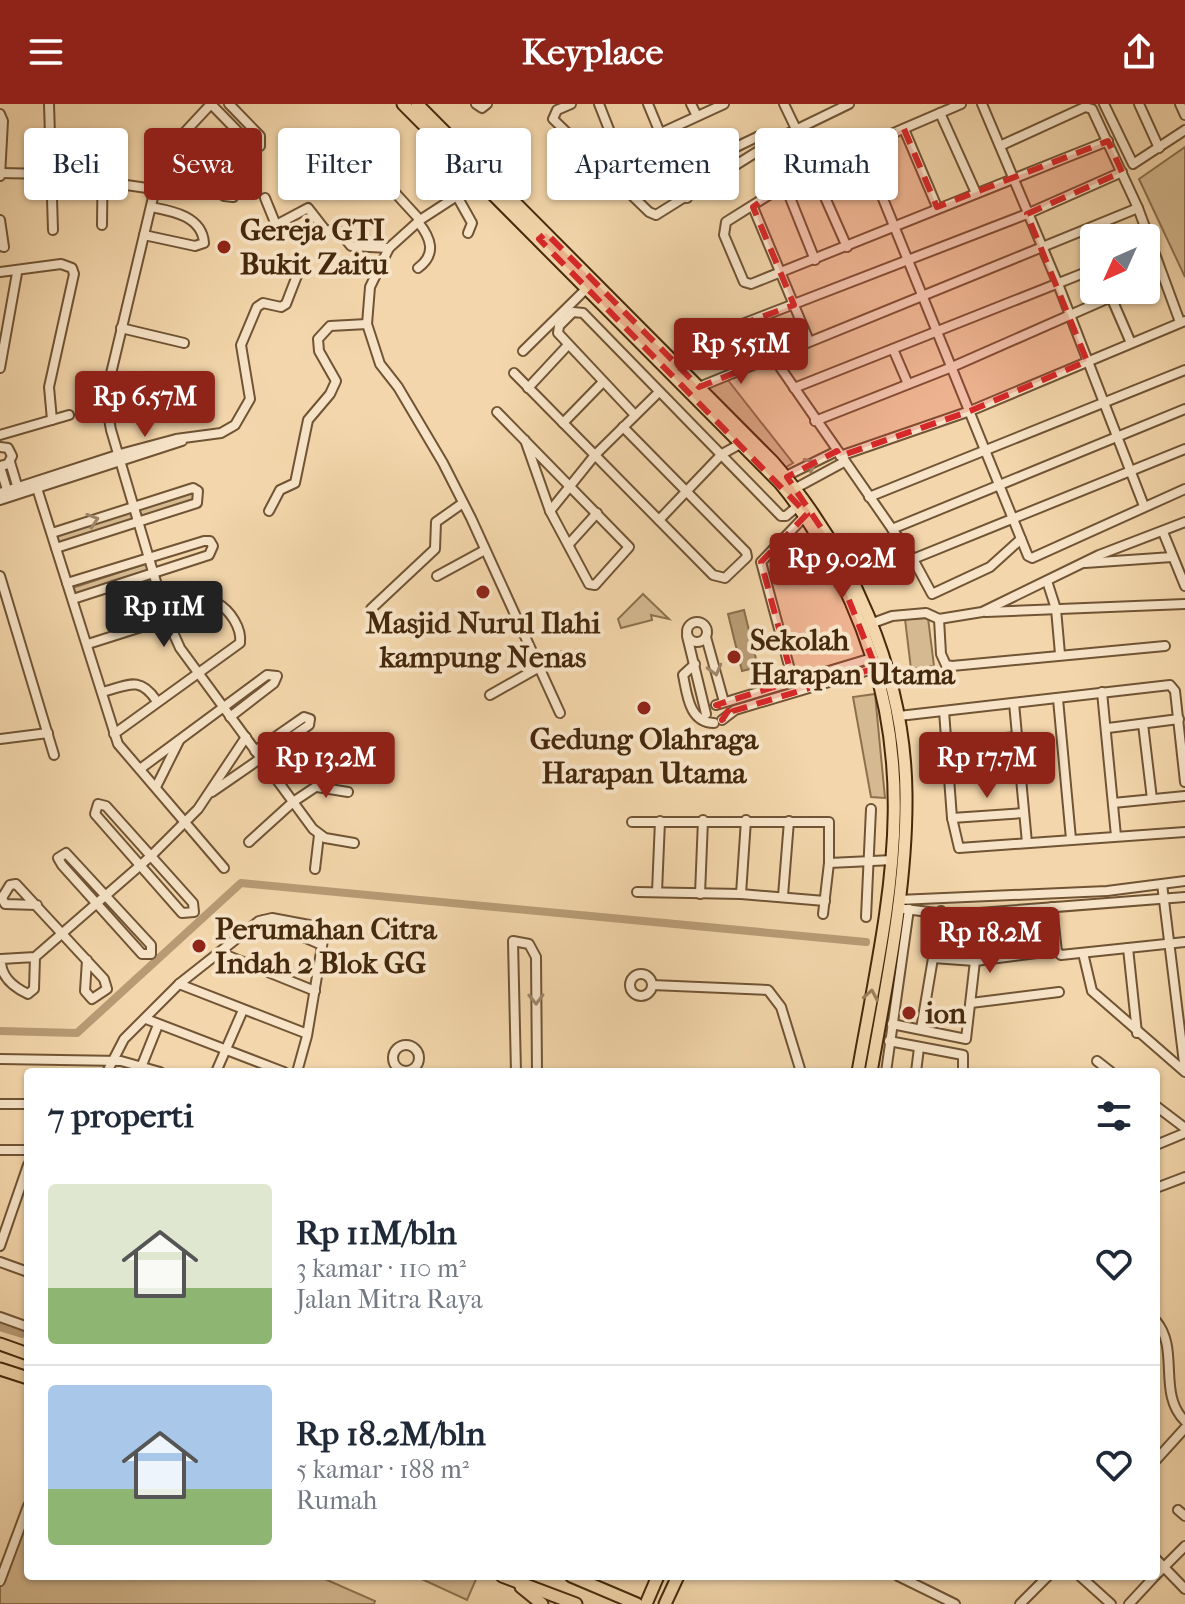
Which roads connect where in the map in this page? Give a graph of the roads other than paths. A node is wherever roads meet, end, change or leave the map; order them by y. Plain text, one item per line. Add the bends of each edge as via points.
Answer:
1 (49, 104) edge
2 (211, 104) edge
3 (229, 104) edge
4 (403, 104) edge
5 (417, 104) edge
6 (476, 104) edge
7 (487, 104) edge
8 (571, 104) edge
9 (599, 104) edge
10 (648, 104) edge
11 (691, 104) edge
12 (724, 104) edge
13 (784, 104) edge
14 (961, 104) edge
15 (982, 104) edge
16 (1104, 104) edge
17 (1139, 104) edge
18 (1180, 104) edge
19 (845, 105) edge
20 (940, 113) junction
21 (0, 114) edge
22 (1185, 115) edge
23 (697, 116) junction
24 (49, 128) edge
25 (188, 128) edge
26 (427, 128) edge
27 (562, 128) edge
28 (608, 128) edge
29 (659, 128) edge
30 (672, 128) edge
31 (796, 128) edge
32 (798, 128) edge
33 (904, 129) junction
34 (1185, 130) edge
35 (898, 132) edge
36 (1108, 141) junction
37 (1002, 145) junction
38 (0, 148) edge
39 (1159, 148) junction
40 (1122, 172) junction
41 (0, 174) edge
42 (24, 174) edge
43 (1014, 179) junction
44 (976, 193) junction
45 (265, 198) dead end
46 (400, 199) edge
47 (51, 200) edge
48 (102, 200) edge
49 (152, 200) edge
50 (455, 200) edge
51 (459, 200) edge
52 (501, 200) edge
53 (638, 200) edge
54 (683, 200) edge
55 (763, 200) edge
56 (791, 200) edge
57 (826, 200) edge
58 (883, 200) edge
59 (151, 207) junction
60 (753, 207) junction
61 (937, 207) junction
62 (1138, 208) junction
63 (1027, 214) junction
64 (0, 220) edge
65 (419, 221) junction
66 (1143, 224) edge
67 (102, 225) dead end
68 (893, 226) junction
69 (53, 230) dead end
70 (468, 233) dead end
71 (144, 235) junction
72 (542, 236) junction
73 (0, 246) edge
74 (1043, 246) junction
75 (847, 247) junction
76 (389, 248) junction
77 (815, 260) junction
78 (907, 260) junction
79 (418, 268) dead end
80 (0, 272) edge
81 (1160, 272) edge
82 (17, 273) junction
83 (298, 273) dead end
84 (780, 273) junction
85 (1080, 275) edge
86 (1058, 284) junction
87 (587, 288) junction
88 (922, 295) junction
89 (1092, 304) edge
90 (1113, 304) edge
91 (794, 305) junction
92 (1070, 317) junction
93 (1182, 322) edge
94 (367, 324) junction
95 (121, 328) junction
96 (937, 331) junction
97 (3, 332) edge
98 (809, 341) junction
99 (184, 343) dead end
100 (1131, 343) junction
101 (568, 345) junction
102 (893, 349) junction
103 (523, 351) dead end
104 (773, 357) junction
105 (1087, 361) junction
106 (752, 365) junction
107 (952, 367) junction
108 (0, 368) edge
109 (1185, 370) edge
110 (514, 373) dead end
111 (109, 382) junction
112 (603, 382) junction
113 (908, 384) junction
114 (699, 387) junction
115 (528, 388) junction
116 (794, 388) junction
117 (659, 392) junction
118 (153, 394) dead end
119 (1105, 405) junction
120 (1185, 409) edge
121 (970, 411) junction
122 (497, 412) dead end
123 (69, 415) dead end
124 (635, 415) junction
125 (52, 420) junction
126 (815, 421) junction
127 (0, 422) edge
128 (563, 423) junction
129 (623, 427) junction
130 (2, 434) edge
131 (1117, 437) junction
132 (525, 440) junction
133 (742, 443) junction
134 (4, 447) edge
135 (1185, 449) edge
136 (986, 453) junction
137 (722, 454) junction
138 (595, 455) junction
139 (840, 456) junction
140 (121, 458) junction
141 (10, 462) junction
142 (0, 466) edge
143 (1130, 471) junction
144 (786, 476) junction
145 (999, 483) junction
146 (36, 485) junction
147 (573, 487) junction
148 (796, 488) junction
149 (1185, 489) edge
150 (687, 490) junction
151 (19, 491) junction
152 (4, 495) edge
153 (869, 497) junction
154 (463, 503) junction
155 (134, 506) junction
156 (1144, 506) junction
157 (802, 510) junction
158 (269, 511) dead end
159 (550, 511) junction
160 (597, 513) junction
161 (1013, 518) junction
162 (659, 520) junction
163 (139, 521) junction
164 (1185, 522) edge
165 (892, 529) junction
166 (1163, 532) junction
167 (52, 533) junction
168 (1021, 539) junction
169 (569, 544) junction
170 (56, 548) junction
171 (483, 551) junction
172 (1172, 557) junction
173 (913, 559) junction
174 (150, 560) junction
175 (1083, 563) junction
176 (841, 567) junction
177 (154, 572) junction
178 (0, 576) edge
179 (437, 576) dead end
180 (1047, 581) junction
181 (67, 583) junction
182 (1185, 586) edge
183 (73, 599) junction
184 (1185, 604) edge
185 (371, 609) dead end
186 (1056, 609) junction
187 (12, 612) junction
188 (982, 612) junction
189 (0, 616) edge
190 (167, 619) junction
191 (939, 619) junction
192 (870, 624) junction
193 (687, 636) junction
194 (706, 637) junction
195 (88, 644) junction
196 (1165, 646) dead end
197 (1060, 654) junction
198 (559, 656) dead end
199 (874, 663) junction
200 (695, 664) junction
201 (537, 669) junction
202 (197, 672) junction
203 (793, 681) junction
204 (102, 692) junction
205 (1102, 692) junction
206 (490, 695) dead end
207 (1058, 699) junction
208 (156, 700) junction
209 (1014, 703) junction
210 (720, 704) junction
211 (222, 707) junction
212 (944, 711) junction
213 (560, 713) dead end
214 (706, 714) junction
215 (899, 716) junction
216 (230, 717) junction
217 (1179, 719) junction
218 (718, 722) junction
219 (1143, 724) junction
220 (1108, 728) junction
221 (48, 733) junction
222 (114, 734) junction
223 (181, 737) junction
224 (246, 737) junction
225 (1017, 737) junction
226 (0, 739) edge
227 (948, 743) junction
228 (255, 751) junction
229 (54, 755) dead end
230 (261, 760) junction
231 (140, 769) junction
232 (341, 770) dead end
233 (1185, 782) edge
234 (156, 787) junction
235 (316, 787) junction
236 (348, 792) dead end
237 (208, 795) junction
238 (1185, 796) edge
239 (1152, 799) junction
240 (293, 802) junction
241 (1113, 803) junction
242 (871, 809) dead end
243 (1024, 813) junction
244 (952, 818) junction
245 (703, 820) junction
246 (746, 820) junction
247 (660, 821) junction
248 (789, 821) junction
249 (188, 822) junction
250 (632, 822) dead end
251 (1185, 832) edge
252 (319, 835) junction
253 (1116, 836) junction
254 (1071, 839) junction
255 (249, 842) dead end
256 (354, 843) dead end
257 (1027, 843) junction
258 (151, 856) junction
259 (893, 860) junction
260 (871, 862) junction
261 (829, 863) junction
262 (141, 866) junction
263 (224, 868) dead end
264 (315, 869) dead end
265 (1185, 881) edge
266 (1162, 884) junction
267 (637, 892) dead end
268 (657, 892) junction
269 (700, 894) junction
270 (741, 894) junction
271 (106, 896) junction
272 (783, 896) junction
273 (1185, 897) edge
274 (1164, 899) junction
275 (825, 901) junction
276 (97, 903) junction
277 (37, 905) dead end
278 (901, 906) junction
279 (1048, 907) junction
280 (941, 911) junction
281 (823, 914) dead end
282 (866, 917) dead end
283 (263, 919) junction
284 (62, 934) junction
285 (1169, 942) junction
286 (1185, 942) edge
287 (322, 945) junction
288 (1128, 948) junction
289 (221, 953) junction
290 (1083, 953) junction
291 (35, 957) junction
292 (933, 958) junction
293 (87, 960) dead end
294 (975, 961) junction
295 (893, 967) junction
296 (179, 984) junction
297 (652, 985) dead end
298 (1180, 985) edge
299 (315, 991) junction
300 (1059, 992) dead end
301 (971, 1003) junction
302 (243, 1010) junction
303 (146, 1019) junction
304 (892, 1024) junction
305 (158, 1025) junction
306 (921, 1029) junction
307 (1184, 1029) edge
308 (305, 1033) junction
309 (1137, 1033) junction
310 (515, 1034) junction
311 (537, 1034) junction
312 (889, 1041) junction
313 (919, 1048) junction
314 (224, 1050) junction
315 (0, 1059) edge
316 (111, 1061) junction
317 (1097, 1061) dead end
318 (142, 1065) junction
319 (108, 1068) edge
320 (150, 1068) edge
321 (217, 1068) edge
322 (273, 1068) edge
323 (298, 1068) edge
324 (516, 1068) edge
325 (537, 1068) edge
326 (800, 1068) edge
327 (859, 1068) edge
328 (872, 1068) edge
329 (886, 1068) edge
330 (916, 1068) edge
331 (963, 1068) edge
332 (1106, 1068) edge
333 (1185, 1071) edge
334 (0, 1104) edge
335 (24, 1104) edge
336 (1160, 1109) edge
337 (1185, 1131) edge
338 (1160, 1143) edge
339 (0, 1150) edge
340 (24, 1150) edge
341 (24, 1177) edge
342 (1185, 1177) edge
343 (1160, 1186) edge
344 (0, 1246) edge
345 (0, 1262) edge
346 (24, 1271) edge
347 (0, 1317) edge
348 (24, 1326) edge
349 (1160, 1327) edge
350 (0, 1344) edge
351 (24, 1349) edge
352 (0, 1369) edge
353 (24, 1377) edge
354 (1185, 1421) edge
355 (1185, 1428) edge
356 (1160, 1456) edge
357 (24, 1517) edge
358 (1185, 1546) edge
359 (1160, 1562) edge
360 (1164, 1566) junction
361 (1160, 1571) edge
362 (510, 1580) edge
363 (512, 1580) edge
364 (580, 1580) edge
365 (656, 1580) edge
366 (676, 1580) edge
367 (906, 1580) edge
368 (1044, 1580) edge
369 (1084, 1580) edge
370 (1152, 1580) edge
371 (0, 1581) edge
372 (1183, 1582) edge
373 (542, 1604) edge
374 (576, 1604) edge
375 (637, 1604) edge
376 (646, 1604) edge
377 (665, 1604) edge
378 (955, 1604) edge
379 (1020, 1604) edge
380 (1111, 1604) edge
381 (1129, 1604) edge

1 - 24 street
2 - 3 street via 250,144 260,146 260,136
2 - 25 street
4 - 26 main road
5 - 72 main road
6 - 7 street
8 - 27 street via 554,113
9 - 28 street
10 - 29 street
11 - 23 street
12 - 23 street
13 - 31 street
14 - 20 street
15 - 37 street
16 - 39 street via 1131,162
17 - 39 street
18 - 22 street
19 - 32 street
20 - 33 street
20 - 44 street
21 - 38 street
23 - 30 street
33 - 35 street
33 - 61 street
34 - 39 street
36 - 37 street via 1092,109 1085,107
36 - 40 street
36 - 43 street
37 - 43 street
38 - 41 street
40 - 62 street
40 - 63 street
41 - 42 street
43 - 44 street
43 - 63 street
44 - 61 street
45 - 76 street via 276,225 308,208 326,231 337,229 351,246
46 - 65 street
47 - 69 street
48 - 67 street
49 - 59 street
50 - 65 street
51 - 70 street via 472,223
52 - 72 main road
53 - 54 street via 656,215
55 - 60 street
56 - 77 street
57 - 75 street
58 - 68 street
59 - 71 street
59 - 71 street via 187,217 204,243 195,246
60 - 84 street
60 - 84 street via 726,222 724,235 748,285
61 - 68 street
62 - 66 street
62 - 74 street
63 - 74 street
63 - 78 street
64 - 73 street via 4,247
65 - 76 street
65 - 79 street via 431,244
68 - 75 street
68 - 78 street
71 - 95 street
72 - 87 main road
72 - 114 main road
74 - 86 street
74 - 88 street
75 - 77 street
76 - 94 street via 370,287
77 - 84 street
78 - 88 street
78 - 91 street
80 - 82 street
81 - 93 street
82 - 97 street
82 - 125 street via 61,264 74,274 49,387
83 - 140 street via 286,304 257,307 241,345 250,399 235,425
84 - 91 street
85 - 86 street
86 - 92 street
86 - 96 street
87 - 103 street
87 - 133 main road
88 - 96 street
88 - 98 street
89 - 92 street
90 - 100 street
91 - 98 street
91 - 106 street via 736,327
92 - 105 street
92 - 107 street
93 - 100 street
94 - 154 street via 380,364
94 - 158 street via 330,326 318,339 336,381 308,420 295,483 280,490
95 - 99 street
95 - 111 street
96 - 102 street
96 - 107 street
97 - 108 street
98 - 104 street
100 - 105 street
101 - 112 street
101 - 115 street
101 - 117 street via 559,326 573,312 583,313
102 - 113 street
102 - 116 street
104 - 106 street
104 - 116 street
105 - 119 street
105 - 121 street
106 - 114 street
107 - 113 street
107 - 121 street
109 - 119 street
110 - 115 street
111 - 118 street
111 - 140 street via 107,408
112 - 124 street
112 - 128 street
113 - 126 street
114 - 144 main road
115 - 128 street
116 - 126 street
117 - 124 street
117 - 137 street
119 - 131 street
119 - 136 street
120 - 131 street
121 - 136 street
121 - 139 street
122 - 132 street
123 - 125 street
124 - 129 street
125 - 130 street
126 - 139 street
127 - 130 street
128 - 138 street
129 - 138 street
129 - 150 street
130 - 134 street
131 - 143 street
131 - 145 street
132 - 147 street
132 - 159 street
133 - 137 street
133 - 157 main road
134 - 141 street via 12,456
135 - 143 street
136 - 145 street
136 - 153 street
137 - 150 street
137 - 157 street via 781,516
138 - 147 street
138 - 162 street
144 -> 139 street
139 - 148 street
139 - 153 street
140 - 146 street
140 - 155 street
141 - 142 street
141 - 151 street
142 - 152 street
143 - 156 street
143 - 161 street
144 - 148 main road
145 - 161 street
145 - 165 street
146 - 151 street
146 - 167 street
147 - 159 street
147 - 160 street
148 - 176 main road
149 - 156 street
150 - 162 street
150 - 162 street via 742,546 744,560 718,578
151 - 152 street
153 - 165 street
154 - 171 street
154 - 185 street via 436,522 435,549
155 - 163 street
155 - 163 street via 193,488 198,491 197,503
167 -> 155 street
156 - 168 street via 1032,558
157 - 176 main road
157 - 203 street via 761,562
159 - 169 street
160 - 169 street
160 - 169 street via 628,545 628,552 592,586
161 - 168 street
161 - 173 street
163 - 170 street
163 - 174 street
164 - 166 street
165 - 173 street
166 - 172 street
166 - 175 street
167 - 170 street
168 - 173 street via 990,567 932,594
170 - 181 street
171 - 179 street
171 - 201 street
172 - 175 street
172 - 182 street
174 - 177 street
174 - 177 street via 207,540 213,546 209,555
174 - 181 street
175 - 180 street
176 - 192 main road
176 - 199 main road
177 - 183 street
177 - 190 street
178 - 187 street
180 - 186 street
180 - 188 street
181 - 183 street
183 - 195 street
184 - 186 street
186 - 188 street
186 - 197 street
187 - 189 street
187 - 221 street
188 - 191 street
190 - 195 street
190 - 202 street
190 - 202 street via 217,603 236,625 240,643
191 - 192 street via 903,615
191 - 197 street via 946,665
192 - 215 main road
193 - 194 street via 698,642
193 - 194 street via 697,622 705,627
193 - 200 street
194 -> 210 street
195 - 204 street
196 - 197 street
198 - 201 street
199 - 203 street
199 - 218 street via 735,710
199 - 259 main road via 890,718
200 - 214 street
200 - 218 street via 683,675 695,716 704,723
201 - 206 street
201 - 213 street
202 - 208 street
202 - 211 street
203 - 210 street
204 - 208 street via 136,683
204 - 222 street
205 - 207 street
205 - 217 street via 1170,685
205 - 220 street
207 - 209 street
207 - 254 street
208 - 222 street
209 - 212 street
209 - 225 street
210 - 214 street
210 - 218 street via 724,712
211 - 216 street
211 - 216 street via 267,675 277,676
211 - 223 street
212 - 215 street
212 - 227 street
214 - 218 street
215 - 278 main road via 906,794
216 - 224 street
217 - 219 street
217 - 233 street
219 - 220 street
219 - 239 street
220 - 241 street
221 - 226 street
221 - 229 street
222 - 231 street
223 - 231 street
223 - 234 street
224 - 228 street
224 - 237 street
225 - 227 street
225 - 243 street
227 - 244 street
228 - 230 street
228 - 230 street via 304,717 310,719
230 - 237 street
230 - 240 street
231 - 234 street
232 - 235 street
234 - 249 street
235 - 236 street
235 - 240 street
237 - 249 street
238 - 239 street
239 - 241 street
240 - 252 street
240 - 255 street
241 - 253 street
242 - 260 street
243 - 244 street
243 - 257 street
244 - 257 street via 959,848
245 - 246 street
245 - 247 street
245 - 269 street
246 - 248 street
246 - 270 street
247 - 250 street
247 - 268 street
248 - 261 street via 830,822
248 - 272 street
249 - 258 street
249 - 263 street
251 - 253 street
252 - 256 street
252 - 264 street
253 - 254 street
254 - 257 street
258 - 262 street
258 - 262 street via 193,903 194,912 182,913
258 - 262 street via 106,806 98,804 95,814
259 - 260 street
327 -> 259 main road
260 - 261 street
260 - 282 street
261 - 275 street
262 - 271 street
265 - 266 street
266 - 274 street
266 - 278 street
267 - 268 street
268 - 269 street
269 - 270 street
270 - 272 street
271 - 276 street
271 - 276 street via 66,853 60,855 59,861
271 - 276 street via 151,945 151,954 142,954
272 - 275 street
273 - 274 street
274 - 279 street
274 - 285 street
275 - 281 street
276 - 284 street
277 - 284 street
278 - 280 street
278 - 295 main road
279 - 280 street via 953,915
279 - 290 street via 1057,952
279 - 294 street via 1048,951
280 - 292 street
283 - 287 street
283 - 287 street via 323,926
283 - 289 street
284 - 291 street
284 - 293 street
285 - 286 street
285 - 288 street
285 - 298 street
287 - 299 street
288 - 290 street
288 - 309 street
289 - 296 street
289 - 299 street
290 - 309 street via 1092,991
291 - 291 street via 34,989 28,994 8,980 0,961
292 - 294 street
292 - 306 street
294 - 301 street
295 - 304 street
295 - 328 main road
296 - 302 street
296 - 303 street
297 - 326 street via 768,990 781,1007
298 - 307 street
299 - 308 street
300 - 301 street
301 - 306 street via 966,1039
302 - 308 street
302 - 314 street
303 - 305 street
303 - 316 street via 124,1039
304 - 306 street
304 - 312 street
305 - 314 street
305 - 318 street
307 - 333 street
308 - 323 street
309 - 333 street
310 - 311 street
310 -> 311 street via 513,941 529,944 536,957
310 - 324 street
311 - 325 street
312 - 313 street
312 - 329 street
313 - 330 street
313 - 331 street via 963,1055
314 - 321 street
314 - 322 street
315 - 316 street
316 - 318 street
316 - 319 street
317 - 332 street
318 - 320 street
334 - 335 street
336 - 337 street
337 - 338 street
339 - 340 street
341 - 344 street
342 - 343 street
345 - 346 street
347 - 348 street
349 - 354 street via 1172,1397
350 - 351 main road
352 - 353 main road
355 - 356 street
357 - 371 street
358 - 360 street
359 - 360 street
360 - 361 street
360 - 372 street
362 - 373 main road
363 - 374 main road
364 - 375 main road
365 - 376 main road
366 - 377 main road
367 - 378 street
368 - 379 street
369 - 380 street
370 - 381 street

